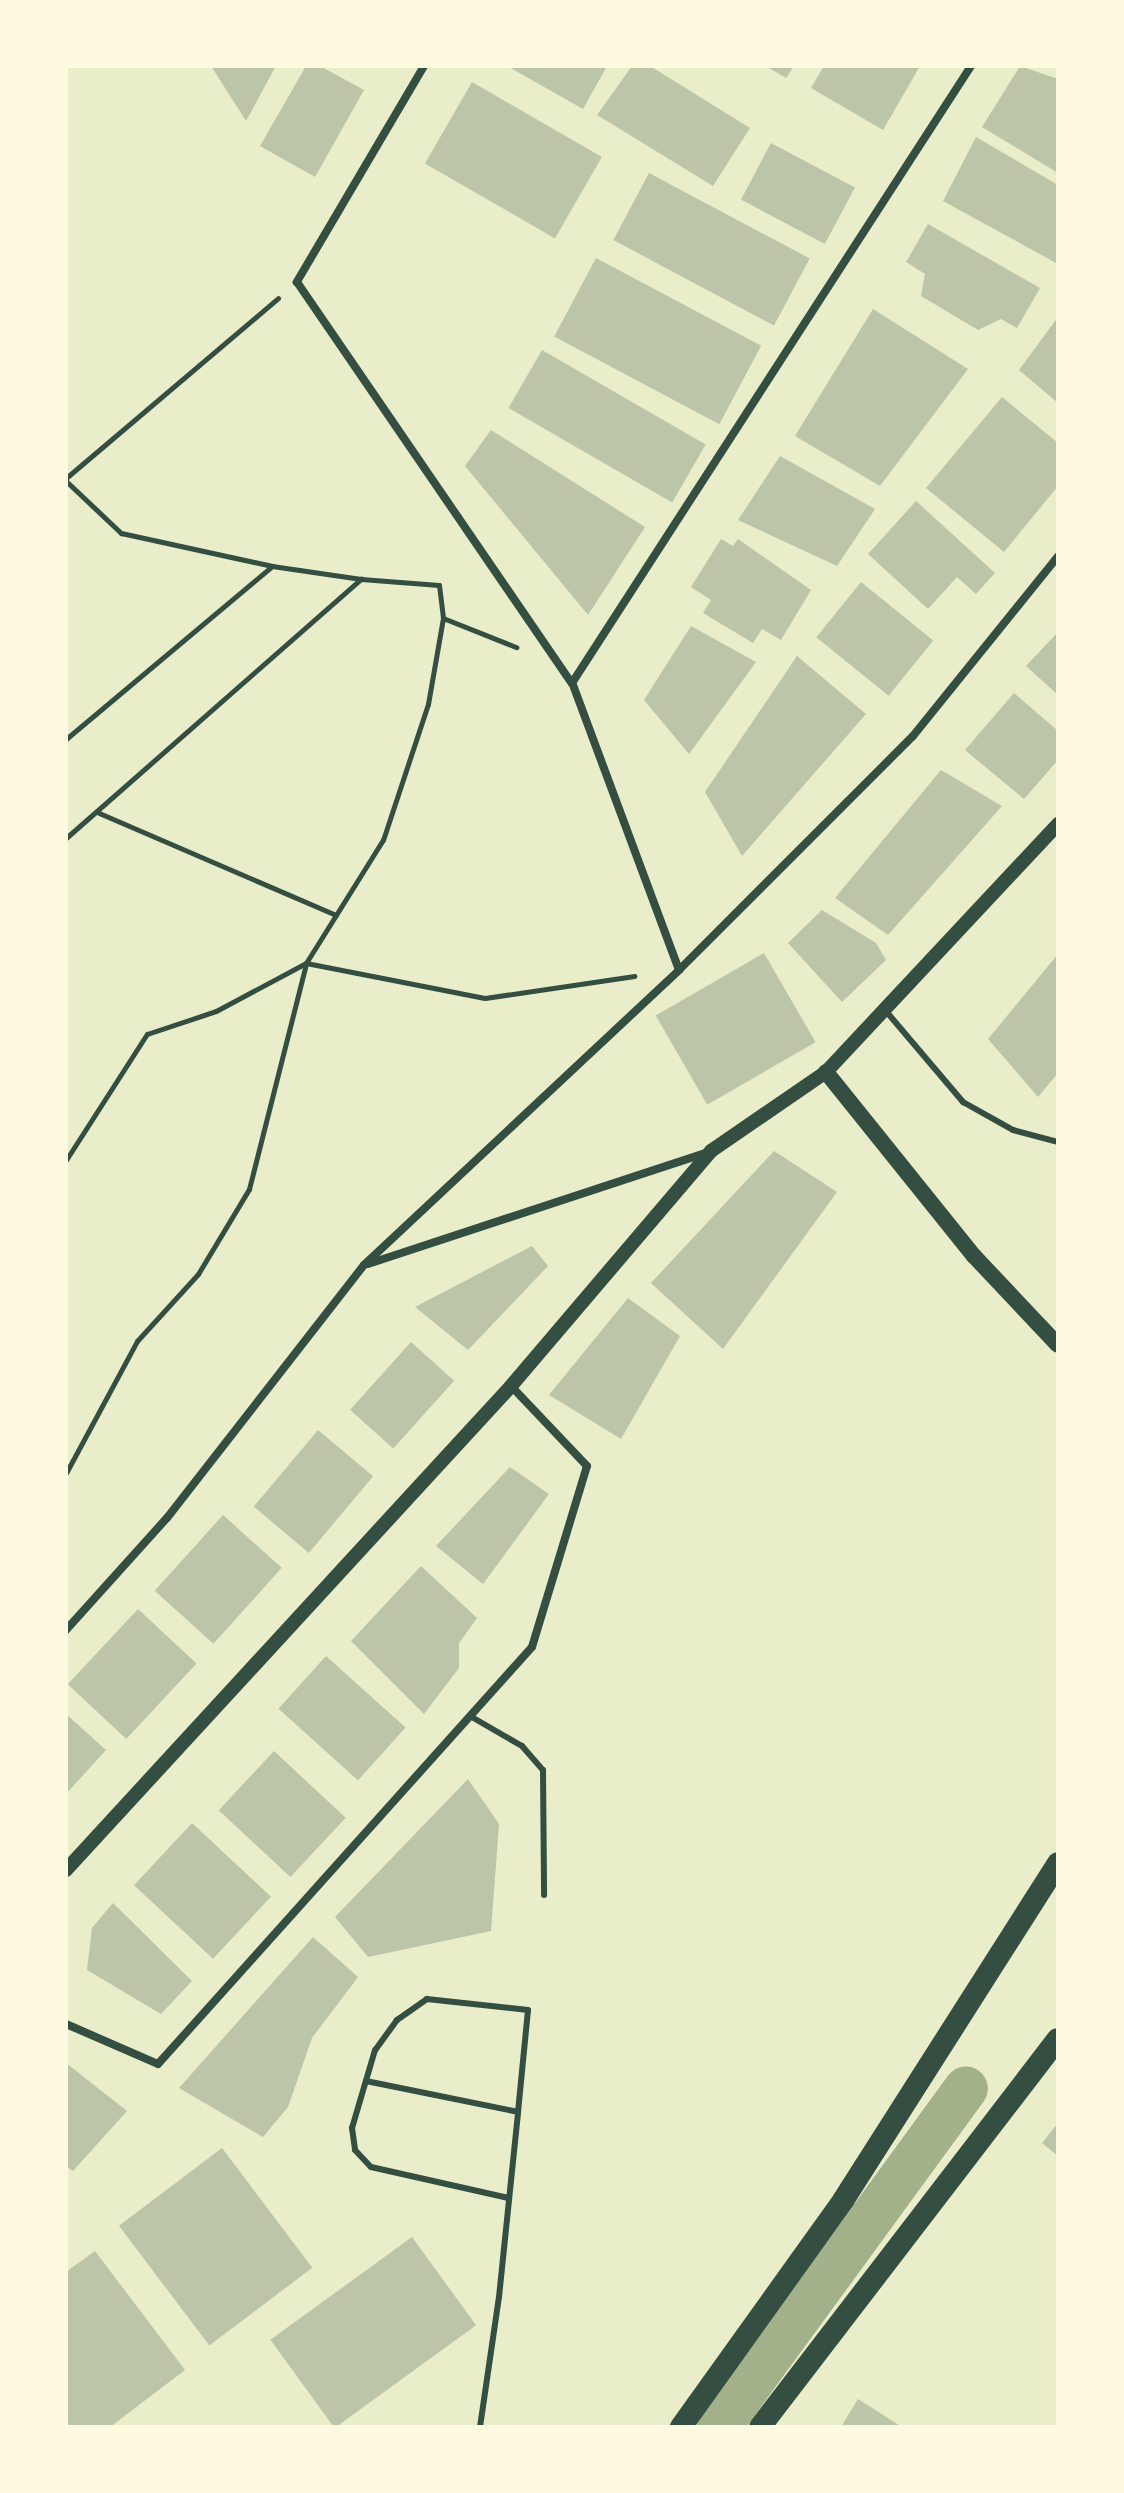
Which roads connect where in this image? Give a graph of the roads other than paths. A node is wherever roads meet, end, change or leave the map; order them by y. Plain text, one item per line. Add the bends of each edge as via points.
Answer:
1 (424, 66) edge
2 (971, 66) edge
3 (1058, 556) edge
4 (572, 683) junction
5 (1058, 824) edge
6 (679, 970) junction
7 (885, 1010) junction
8 (826, 1072) junction
9 (1058, 1142) edge
10 (711, 1151) junction
11 (364, 1265) junction
12 (1058, 1345) edge
13 (511, 1386) junction
14 (66, 1630) edge
15 (470, 1716) junction
16 (1058, 1863) edge
17 (66, 1870) edge
18 (544, 1895) dead end
19 (66, 2024) edge
20 (1058, 2039) edge
21 (366, 2081) junction
22 (518, 2112) junction
23 (509, 2198) junction
24 (480, 2427) edge
25 (681, 2427) edge
26 (760, 2427) edge

1 - 4 street via 297,282
2 - 4 street
3 - 6 street via 913,736
4 - 6 street
5 - 7 street
6 - 11 street
7 - 8 street
7 - 9 lane via 963,1102 1013,1130
8 - 10 street
8 - 12 main road via 974,1256
10 - 11 street
10 - 13 street
11 - 14 street via 167,1518
13 - 15 street via 587,1466 532,1647
13 - 17 street
15 - 18 lane via 522,1746 543,1770
15 - 19 street via 158,2064
16 - 25 highway via 844,2199
20 - 26 highway
21 - 22 lane
21 - 22 lane via 385,2034 427,1999 528,2010
21 - 23 lane via 352,2139 371,2167
22 - 23 lane
23 - 24 lane

